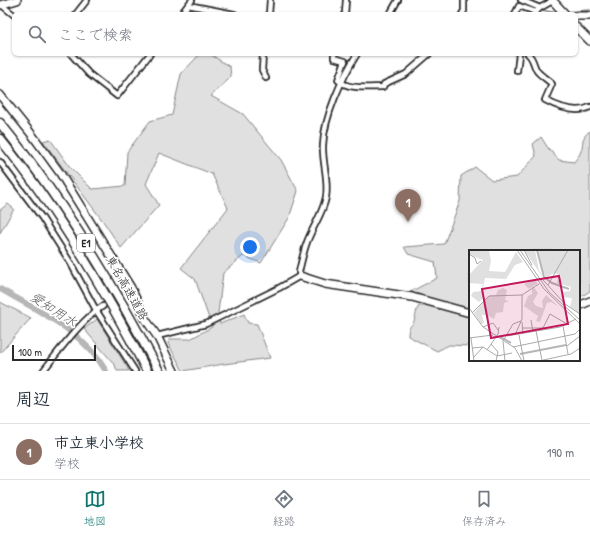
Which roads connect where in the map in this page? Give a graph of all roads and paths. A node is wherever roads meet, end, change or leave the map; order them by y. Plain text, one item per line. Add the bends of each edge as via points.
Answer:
1 (17, 0) edge
2 (87, 0) edge
3 (192, 0) edge
4 (270, 0) edge
5 (346, 0) edge
6 (398, 0) edge
7 (464, 0) edge
8 (521, 0) edge
9 (553, 0) edge
10 (1, 4) edge
11 (188, 5) junction
12 (540, 8) junction
13 (78, 12) edge
14 (183, 12) edge
15 (224, 12) edge
16 (269, 12) edge
17 (345, 12) edge
18 (391, 12) edge
19 (463, 12) edge
20 (515, 12) edge
21 (533, 12) edge
22 (536, 12) edge
23 (563, 12) edge
24 (12, 13) edge
25 (578, 16) edge
26 (590, 16) edge
27 (578, 28) edge
28 (590, 42) edge
29 (72, 56) edge
30 (148, 56) edge
31 (263, 56) edge
32 (334, 56) edge
33 (356, 56) edge
34 (427, 56) edge
35 (519, 56) edge
36 (530, 56) edge
37 (517, 71) dead end
38 (266, 78) dead end
39 (342, 84) junction
40 (0, 95) edge
41 (590, 108) edge
42 (0, 123) edge
43 (0, 139) edge
44 (0, 162) edge
45 (300, 276) junction
46 (590, 301) edge
47 (103, 306) tunnel mouth
48 (580, 306) edge
49 (96, 310) junction
50 (469, 313) edge
51 (157, 336) junction
52 (43, 371) edge
53 (135, 371) edge
54 (147, 371) edge
55 (159, 371) edge
56 (174, 371) edge

1 - 10 street
2 - 13 street
3 - 11 street
4 - 16 street
5 - 17 street
6 - 18 street
7 - 19 street
8 - 12 street
9 - 12 street
9 - 23 street
10 - 24 street
11 - 14 street
11 - 15 street
12 - 22 street
20 - 21 street via 519,6
25 - 26 street
27 - 28 street
29 - 30 street via 89,74 117,96
31 - 38 street via 262,70
32 - 39 street via 345,61 338,80
33 - 39 street
34 - 39 street via 406,74 384,84 383,87
35 - 37 street
36 - 41 street via 540,75 552,84 545,100 574,110
39 - 45 street via 333,101 324,131 322,146 327,178 326,198 306,245
40 - 51 street via 60,173 131,288 146,320
42 - 55 highway, 東名高速道路 / E1 via 64,208 99,262
43 - 54 highway, 東名高速道路 / E1 via 58,218 119,317
44 - 49 street via 42,218
45 - 50 street via 325,284 412,297
45 - 51 street via 206,324
46 - 48 street
47 - 49 street
49 - 52 street via 69,338
49 - 53 street
51 - 56 street

